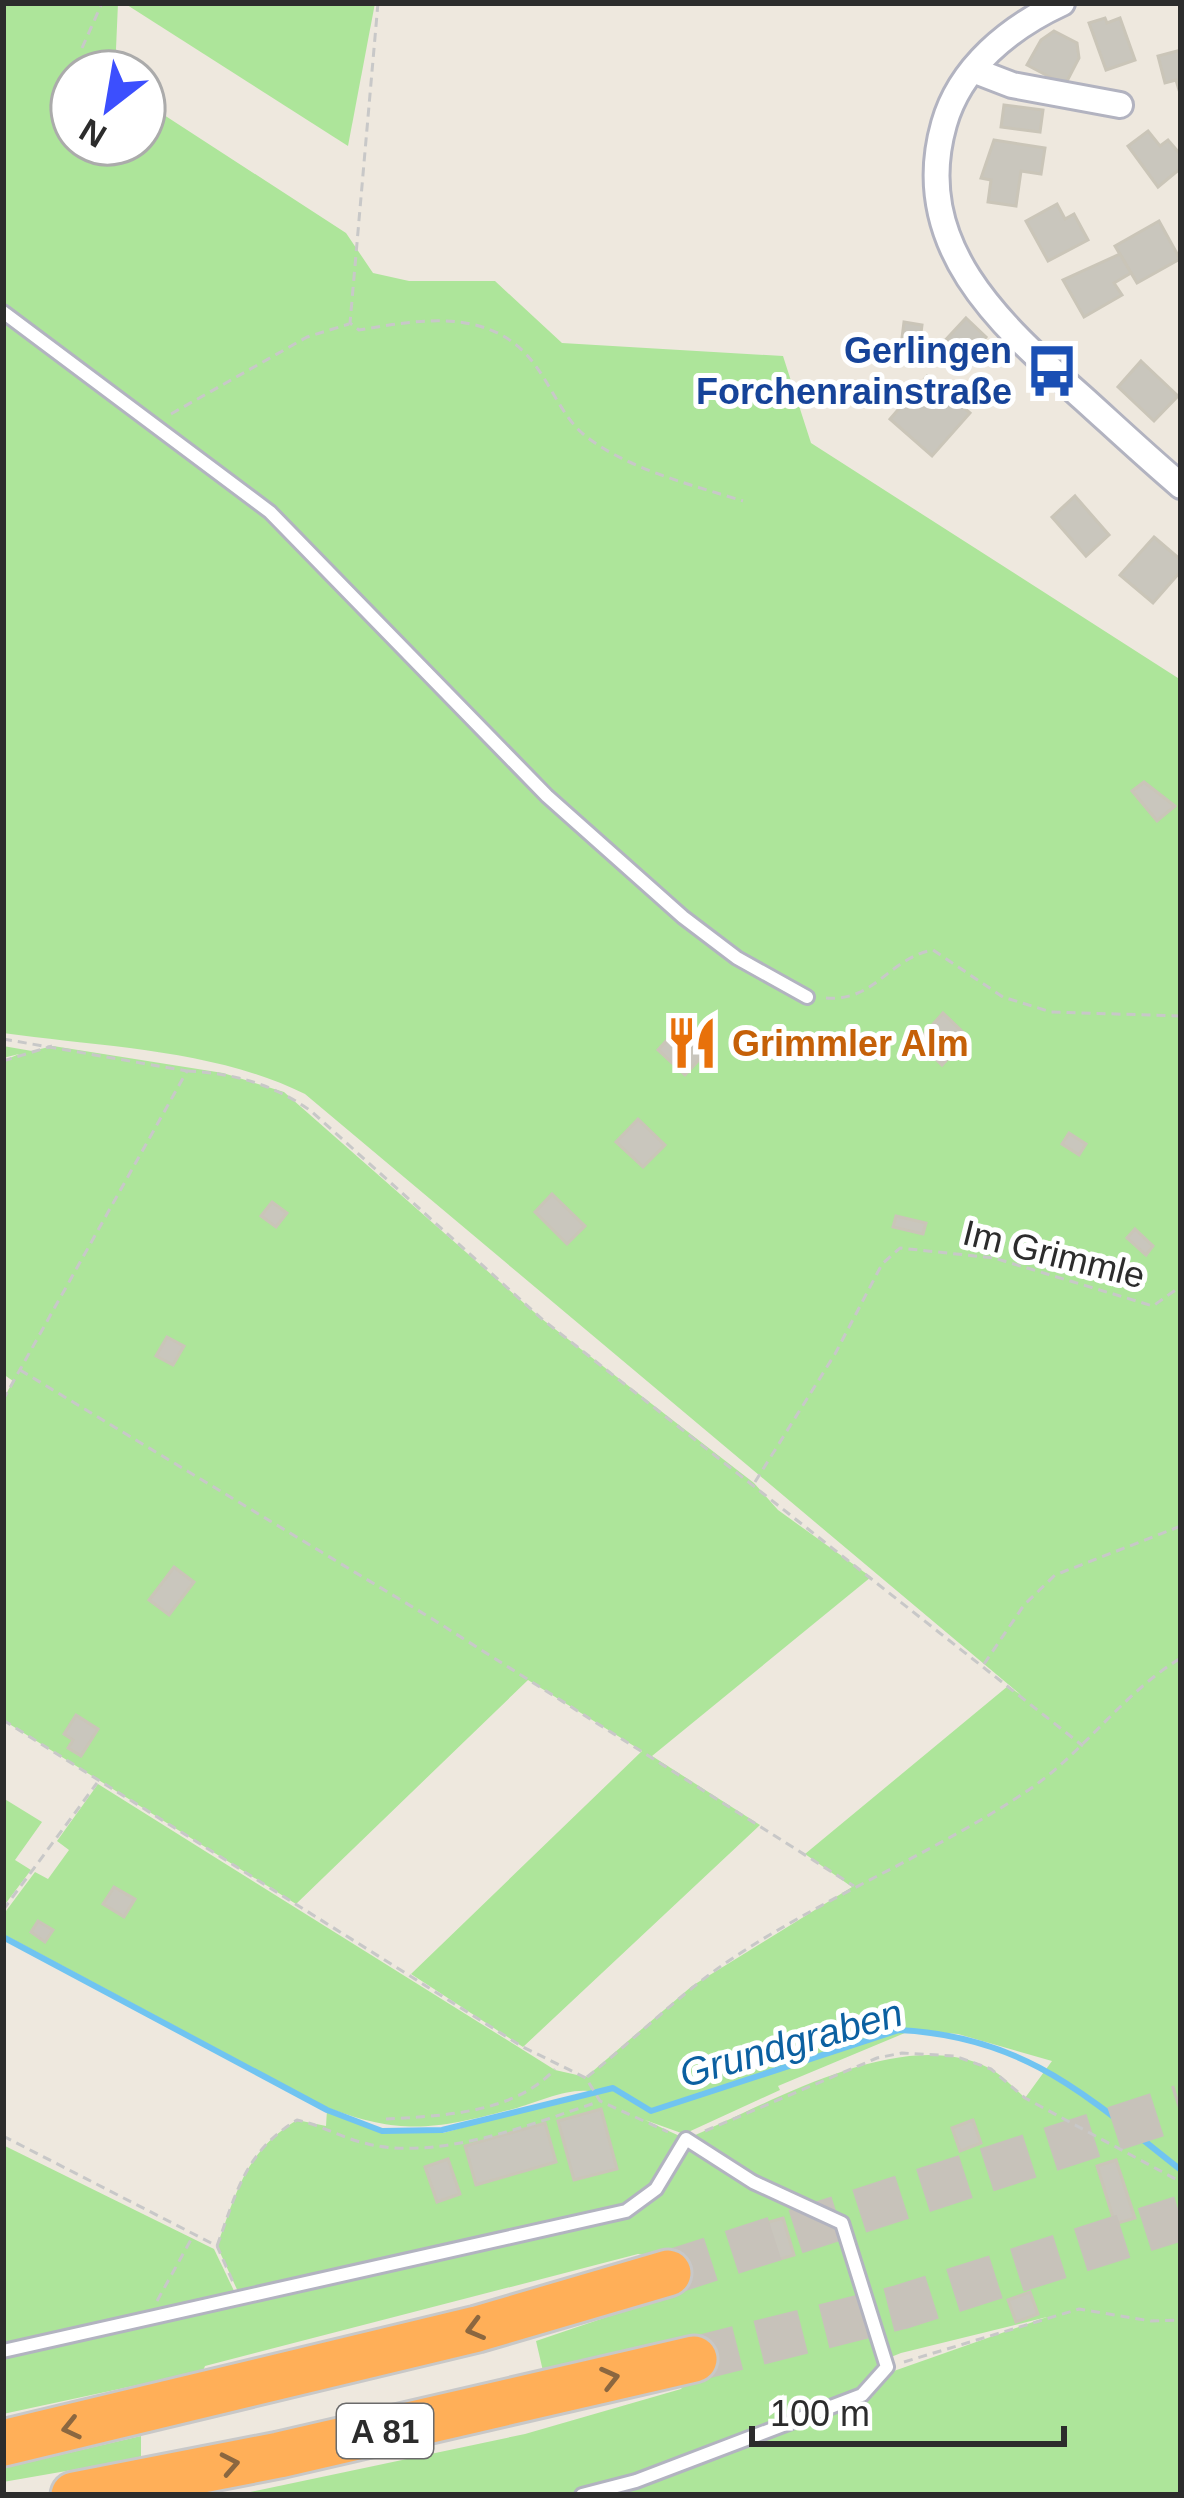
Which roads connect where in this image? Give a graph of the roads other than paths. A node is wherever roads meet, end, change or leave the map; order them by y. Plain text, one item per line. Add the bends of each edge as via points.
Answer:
1 (1062, 3) edge
2 (973, 70) junction
3 (1120, 105) dead end
4 (3, 312) edge
5 (1181, 486) edge
6 (807, 997) road end
7 (668, 2273) tunnel mouth
8 (3, 2351) edge
9 (694, 2359) tunnel mouth
10 (3, 2443) edge
11 (74, 2495) edge
12 (582, 2495) edge

1 - 2 street via 1006,35
2 - 3 street
2 - 5 street via 946,118 937,160 940,217 962,271 1015,337
4 - 6 lane via 283,525 502,753 645,884 737,958
7 -> 10 highway, A 81 via 477,2329
8 - 12 lane via 626,2212 656,2189 686,2139 753,2182 842,2223 887,2368 862,2395
11 -> 9 highway, A 81

